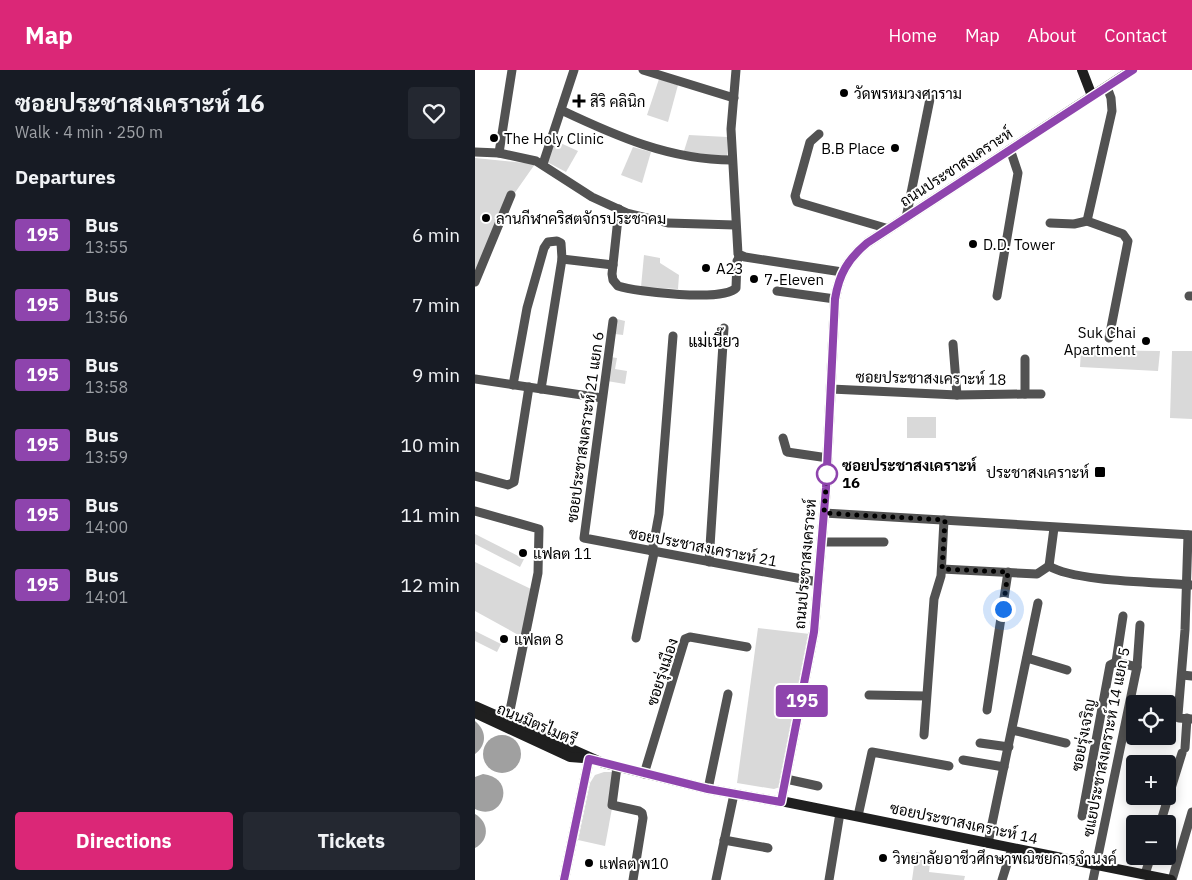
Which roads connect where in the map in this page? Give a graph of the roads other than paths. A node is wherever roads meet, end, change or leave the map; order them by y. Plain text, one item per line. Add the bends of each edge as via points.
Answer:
1 (512, 70) edge
2 (574, 70) edge
3 (643, 70) edge
4 (737, 70) edge
5 (1082, 70) edge
6 (1133, 70) edge
7 (1107, 87) junction
8 (931, 94) dead end
9 (1092, 96) junction
10 (734, 98) junction
11 (561, 110) junction
12 (819, 134) dead end
13 (1010, 150) junction
14 (475, 152) edge
15 (499, 153) junction
16 (732, 160) junction
17 (543, 164) junction
18 (511, 195) dead end
19 (619, 209) junction
20 (906, 218) junction
21 (1087, 221) junction
22 (1050, 223) dead end
23 (735, 225) junction
24 (889, 229) junction
25 (741, 256) junction
26 (562, 259) junction
27 (613, 265) junction
28 (842, 272) junction
29 (475, 282) edge
30 (777, 290) dead end
31 (997, 296) dead end
32 (835, 299) junction
33 (613, 320) dead end
34 (724, 328) dead end
35 (673, 336) dead end
36 (1109, 338) dead end
37 (953, 344) dead end
38 (1025, 359) dead end
39 (475, 379) edge
40 (513, 385) junction
41 (529, 387) junction
42 (541, 389) junction
43 (831, 389) junction
44 (1025, 394) junction
45 (1041, 394) dead end
46 (957, 395) junction
47 (602, 398) junction
48 (783, 438) dead end
49 (828, 458) junction
50 (475, 476) edge
51 (475, 511) edge
52 (824, 513) junction
53 (945, 520) junction
54 (1054, 528) junction
55 (1190, 535) edge
56 (584, 538) joint
57 (822, 542) junction
58 (884, 542) dead end
59 (653, 552) junction
60 (709, 562) junction
61 (1049, 566) junction
62 (942, 569) junction
63 (1008, 572) junction
64 (818, 582) junction
65 (1190, 584) edge
66 (1038, 603) dead end
67 (1123, 616) dead end
68 (1140, 625) dead end
69 (1188, 630) edge
70 (636, 638) dead end
71 (747, 646) dead end
72 (1027, 658) junction
73 (1116, 662) junction
74 (1137, 667) junction
75 (1067, 670) dead end
76 (1182, 675) junction
77 (1192, 676) edge
78 (728, 694) dead end
79 (869, 695) dead end
80 (926, 696) junction
81 (475, 706) edge
82 (987, 710) dead end
83 (475, 714) edge
84 (1189, 719) edge
85 (506, 723) junction
86 (1012, 730) junction
87 (924, 735) dead end
88 (1066, 742) dead end
89 (980, 743) dead end
90 (1009, 747) junction
91 (589, 759) junction
92 (963, 760) dead end
93 (949, 766) dead end
94 (617, 767) junction
95 (1004, 767) junction
96 (644, 774) junction
97 (786, 779) junction
98 (818, 786) dead end
99 (708, 789) junction
100 (734, 794) junction
101 (781, 801) junction
102 (840, 812) junction
103 (1192, 812) edge
104 (1163, 815) edge
105 (858, 816) junction
106 (1082, 816) dead end
107 (724, 840) junction
108 (988, 843) junction
109 (768, 848) dead end
110 (1012, 848) junction
111 (1096, 865) junction
112 (1148, 865) edge
113 (1145, 874) junction
114 (1158, 878) edge
115 (564, 880) edge
116 (633, 880) edge
117 (716, 880) edge
118 (829, 880) edge
119 (1002, 880) edge
120 (1093, 880) edge
121 (1171, 880) edge

1 - 15 street
2 - 11 street
3 - 10 street
4 - 10 street
5 - 9 main road
6 - 7 main road, ถนนประชาสงเคราะห์
7 - 9 main road, ถนนประชาสงเคราะห์
7 - 21 street via 1112,111
8 - 20 street
9 - 13 main road, ถนนประชาสงเคราะห์
10 - 16 street
11 - 16 street via 618,137 655,149 707,160
11 - 17 street
12 - 24 street via 810,142 795,196 797,202
13 - 20 main road, ถนนประชาสงเคราะห์
13 - 31 street via 1018,173
14 - 15 street
15 - 17 street
16 - 23 street
17 - 19 street via 592,197
18 - 29 street
19 - 23 street via 668,223
19 - 27 street
20 - 24 main road, ถนนประชาสงเคราะห์
21 - 22 street
21 - 36 street via 1123,234 1127,241
23 - 25 street via 737,250
24 - 28 main road, ถนนประชาสงเคราะห์ via 858,250
25 - 27 street via 737,262 735,290 709,295 623,288 613,280
25 - 28 street
26 - 27 street
26 - 40 street via 561,243 549,242 544,248 527,308
26 - 42 street
28 - 32 main road, ถนนประชาสงเคราะห์
30 - 32 street
32 - 43 main road, ถนนประชาสงเคราะห์
33 - 47 street, ซอยประชาสงเคราะห์ 21 แยก 6
34 - 60 street
35 - 59 street
37 - 46 street
38 - 44 street, ซอยประชาสงเคราะห์ 18
39 - 40 street
40 - 41 street
41 - 42 street
41 - 50 street via 514,482 508,485
42 - 47 street
43 - 46 street, ซอยประชาสงเคราะห์ 18
43 - 49 main road, ถนนประชาสงเคราะห์
44 - 45 street
44 - 46 street, ซอยประชาสงเคราะห์ 18
47 - 56 street, ซอยประชาสงเคราะห์ 21 แยก 6
48 - 49 street via 787,452
49 - 52 main road, ถนนประชาสงเคราะห์
51 - 85 street via 539,529 538,573
52 - 53 street
52 - 57 main road, ถนนประชาสงเคราะห์
53 - 54 street
53 - 62 street
54 - 55 street
54 - 61 street
55 - 65 street
56 - 59 street, ซอยประชาสงเคราะห์ 21
57 - 58 street
57 - 64 main road, ถนนประชาสงเคราะห์
59 - 60 street, ซอยประชาสงเคราะห์ 21
59 - 70 street
60 - 64 street, ซอยประชาสงเคราะห์ 21
61 - 63 street via 1037,574
61 - 65 street via 1059,572 1096,578
62 - 63 street
62 - 80 street via 934,599
63 - 82 street
64 - 97 main road, ถนนประชาสงเคราะห์ via 812,648
65 - 69 street
66 - 72 street
67 - 73 street, ซอยรุ่งเจริญ
68 - 74 street, ซแยประชาสงเคราะห์ 14 แยก 5
69 - 76 street
71 - 96 street, ซอยรุ่งเมือง via 690,637 685,639
72 - 75 street
72 - 86 street
73 - 74 street
73 - 106 street, ซอยรุ่งเจริญ via 1111,665
74 - 111 street, ซแยประชาสงเคราะห์ 14 แยก 5
76 - 77 street
76 - 84 street via 1178,715
78 - 99 street
79 - 80 street
80 - 87 street
81 - 85 main road
83 - 85 main road, ถนนมิตรไมตรี
84 - 104 street via 1183,751
85 - 91 main road, ถนนมิตรไมตรี via 570,757
86 - 88 street
86 - 90 street
89 - 90 street
90 - 95 street
91 - 94 main road
91 - 115 main road
92 - 95 street
93 - 105 street via 872,752
94 - 96 main road
94 - 116 street via 612,805 639,811 643,818
95 - 108 street
96 - 99 main road
97 - 98 street
97 - 101 main road, ถนนประชาสงเคราะห์
99 - 100 main road
100 - 101 main road
100 - 107 street
101 - 102 main road, ซอยประชาสงเคราะห์ 14
102 - 105 main road, ซอยประชาสงเคราะห์ 14
102 - 118 street
103 - 121 street
105 - 108 main road, ซอยประชาสงเคราะห์ 14
107 - 109 street
107 - 117 street
108 - 110 main road, ซอยประชาสงเคราะห์ 14
110 - 111 main road, ซอยประชาสงเคราะห์ 14
110 - 119 street
111 - 113 main road, ซอยประชาสงเคราะห์ 14
111 - 120 street, ซแยประชาสงเคราะห์ 14 แยก 5
112 - 113 street
113 - 114 main road, ซอยประชาสงเคราะห์ 14
114 - 121 main road, ซอยประชาสงเคราะห์ 14

